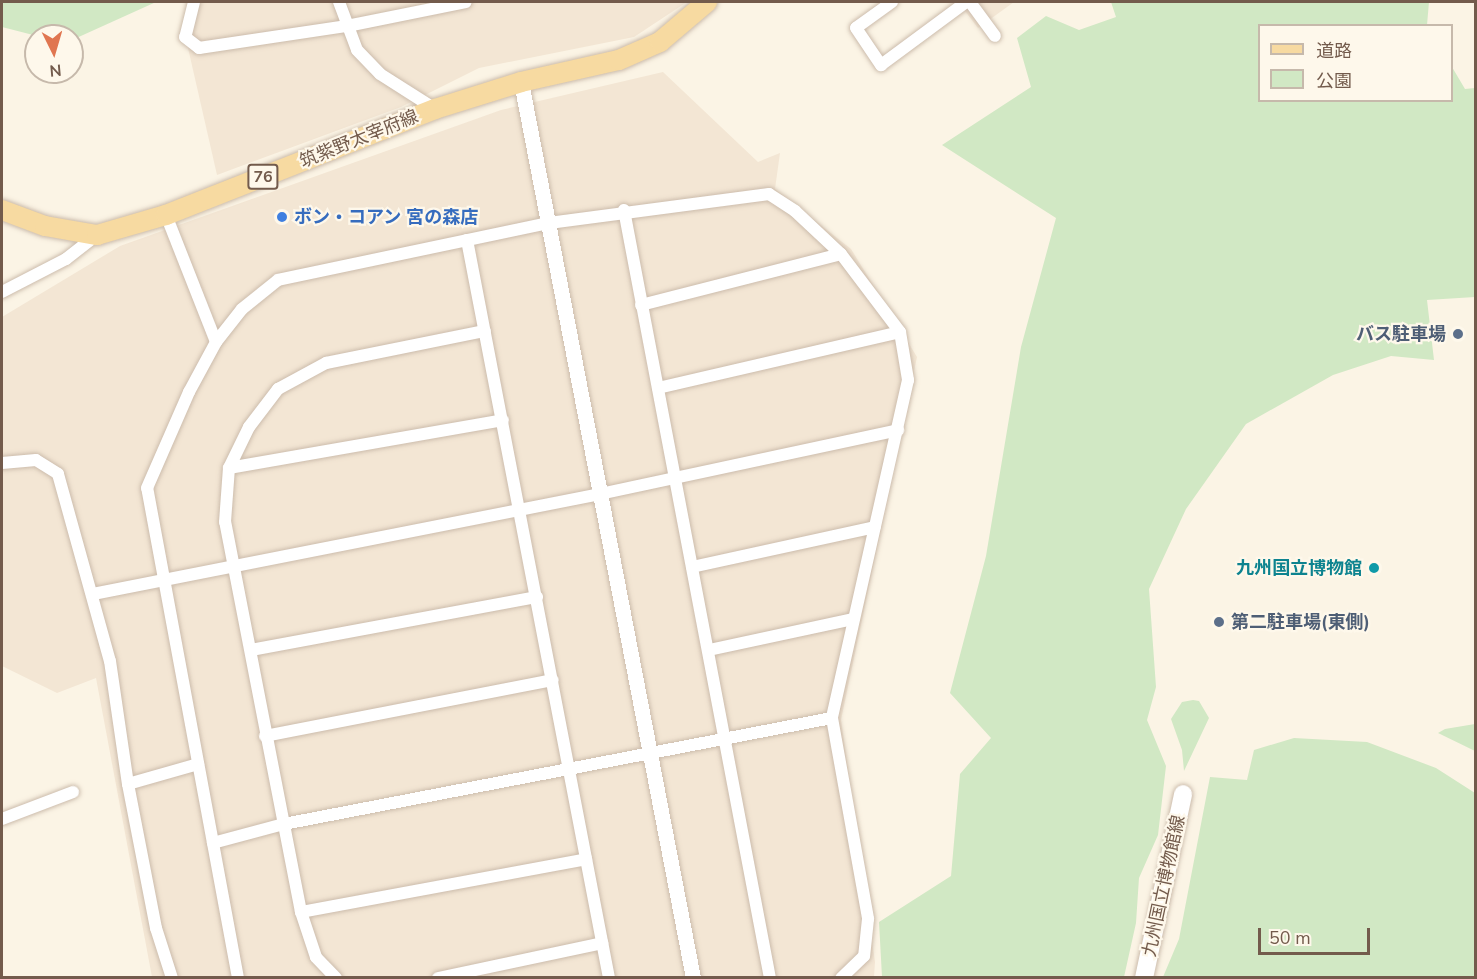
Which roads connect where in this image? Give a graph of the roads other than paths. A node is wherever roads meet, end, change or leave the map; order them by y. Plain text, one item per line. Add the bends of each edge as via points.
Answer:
1 (194, 2) edge
2 (339, 2) edge
3 (466, 2) edge
4 (707, 2) edge
5 (892, 2) edge
6 (966, 2) edge
7 (970, 2) edge
8 (347, 26) junction
9 (996, 36) dead end
10 (521, 82) junction
11 (435, 109) junction
12 (2, 210) edge
13 (624, 210) junction
14 (166, 215) junction
15 (549, 223) junction
16 (97, 235) junction
17 (467, 240) junction
18 (841, 254) junction
19 (2, 292) edge
20 (640, 305) junction
21 (485, 331) junction
22 (900, 332) junction
23 (216, 342) junction
24 (658, 388) junction
25 (503, 420) junction
26 (898, 430) junction
27 (2, 463) edge
28 (229, 468) junction
29 (672, 478) junction
30 (600, 494) junction
31 (519, 510) junction
32 (875, 527) junction
33 (233, 567) junction
34 (692, 567) junction
35 (163, 581) junction
36 (93, 594) junction
37 (537, 597) junction
38 (854, 619) junction
39 (250, 650) junction
40 (709, 650) junction
41 (554, 680) junction
42 (832, 718) junction
43 (265, 736) junction
44 (725, 739) junction
45 (651, 753) junction
46 (198, 764) junction
47 (569, 769) junction
48 (128, 784) junction
49 (73, 792) dead end
50 (1182, 794) dead end
51 (2, 819) edge
52 (284, 824) junction
53 (213, 843) junction
54 (586, 859) junction
55 (301, 912) junction
56 (602, 943) junction
57 (172, 978) edge
58 (238, 978) edge
59 (336, 978) edge
60 (438, 978) edge
61 (609, 978) edge
62 (693, 978) edge
63 (770, 978) edge
64 (841, 978) edge
65 (1144, 978) edge

1 - 8 street via 185,38 199,48
2 - 8 street
3 - 8 street
4 - 10 main road, 筑紫野太宰府線 / 76 via 660,42 619,60
5 - 6 street via 856,28 880,64
7 - 9 street
8 - 11 street via 357,50 380,74
10 - 11 main road, 筑紫野太宰府線 / 76
10 - 15 street
11 - 14 main road, 筑紫野太宰府線 / 76
12 - 16 main road, 筑紫野太宰府線 / 76 via 45,226
13 - 15 street
13 - 18 street via 769,194 795,211
13 - 20 street
14 - 16 main road, 筑紫野太宰府線 / 76
14 - 23 street
15 - 17 street
15 - 30 street
16 - 19 street via 66,259
17 - 21 street
17 - 23 street via 278,280 242,309
18 - 20 street
18 - 22 street
20 - 24 street
21 - 25 street
21 - 28 street via 326,363 278,389 249,427
22 - 24 street
22 - 26 street via 908,380
23 - 35 street via 189,392 147,488
24 - 29 street
25 - 28 street
25 - 31 street
26 - 29 street
26 - 32 street
27 - 36 street via 36,460 58,474
28 - 33 street via 225,522
29 - 30 street
29 - 34 street
30 - 31 street
30 - 45 street
31 - 33 street
31 - 37 street
32 - 34 street
32 - 38 street
33 - 35 street
33 - 39 street
34 - 40 street
35 - 36 street
35 - 46 street
36 - 48 street via 110,661
37 - 39 street
37 - 41 street
38 - 40 street
38 - 42 street
39 - 43 street
40 - 44 street
41 - 43 street
41 - 47 street
42 - 44 street
42 - 64 street via 868,919 864,956
43 - 52 street
44 - 45 street
44 - 63 street
45 - 47 street
45 - 62 street
46 - 48 street
46 - 53 street
47 - 52 street
47 - 54 street
48 - 57 street via 156,928
49 - 51 street
50 - 65 main road, 九州国立博物館線
52 - 53 street
52 - 55 street
53 - 58 street
54 - 55 street
54 - 56 street
55 - 59 street via 316,957
56 - 60 street
56 - 61 street

